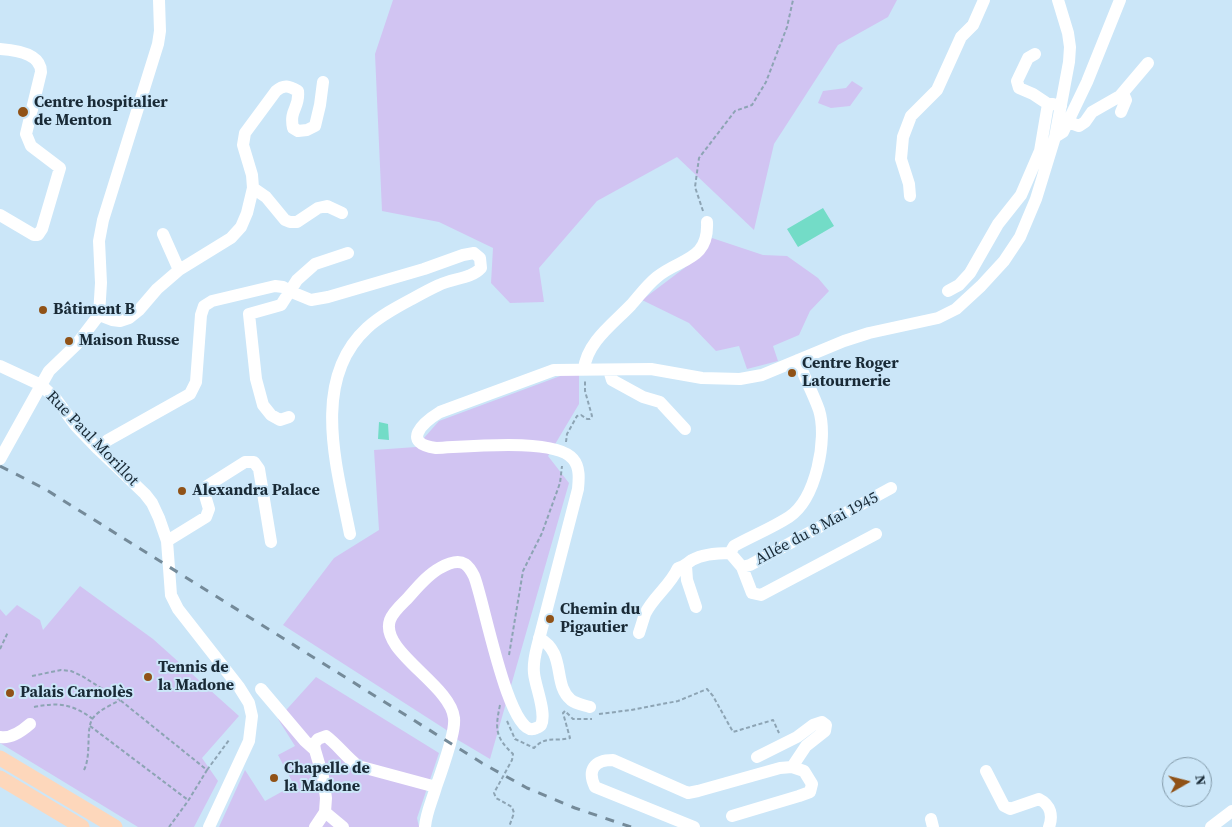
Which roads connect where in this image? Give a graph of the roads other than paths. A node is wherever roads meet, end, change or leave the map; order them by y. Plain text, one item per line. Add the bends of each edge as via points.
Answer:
1 (159, 0) edge
2 (984, 0) edge
3 (1058, 0) edge
4 (1120, 0) edge
5 (0, 48) edge
6 (1035, 54) dead end
7 (1148, 63) dead end
8 (323, 82) dead end
9 (1123, 93) junction
10 (1048, 104) junction
11 (1061, 106) junction
12 (1122, 112) dead end
13 (1068, 122) junction
14 (1055, 137) junction
15 (253, 188) junction
16 (910, 196) dead end
17 (342, 213) dead end
18 (0, 215) edge
19 (707, 222) road end
20 (163, 234) dead end
21 (348, 253) dead end
22 (179, 270) junction
23 (291, 291) junction
24 (948, 291) dead end
25 (99, 315) junction
26 (798, 360) junction
27 (0, 366) edge
28 (584, 369) junction
29 (609, 370) junction
30 (40, 385) junction
31 (289, 417) dead end
32 (684, 429) dead end
33 (98, 449) junction
34 (0, 459) edge
35 (891, 488) dead end
36 (350, 534) dead end
37 (876, 534) dead end
38 (167, 541) junction
39 (271, 542) dead end
40 (730, 553) junction
41 (686, 566) junction
42 (742, 567) junction
43 (696, 607) dead end
44 (639, 633) dead end
45 (538, 638) junction
46 (261, 689) dead end
47 (590, 706) dead end
48 (30, 724) dead end
49 (0, 737) edge
50 (315, 750) junction
51 (757, 757) dead end
52 (0, 758) edge
53 (792, 767) junction
54 (986, 772) dead end
55 (0, 778) edge
56 (436, 787) junction
57 (1232, 810) edge
58 (325, 812) junction
59 (732, 816) dead end
60 (82, 827) edge
61 (114, 827) edge
62 (209, 827) edge
63 (315, 827) edge
64 (343, 827) edge
65 (425, 827) edge
66 (694, 827) edge
67 (1049, 827) edge
68 (1212, 827) edge

1 - 25 street via 158,44 99,241 102,283
2 - 16 street via 973,25 961,37 937,90 911,116 903,137 901,159
3 - 11 street via 1070,47
4 - 13 street
5 - 18 street via 31,56 40,63 41,72 26,134 31,146 60,168 38,235
6 - 10 street via 1028,58 1017,82 1019,88
7 - 9 street
8 - 15 street via 315,126 298,131 293,128 291,119 299,100 298,91 282,86 245,133 244,146
9 - 12 street via 1126,100
9 - 13 street via 1092,112 1079,126
10 - 11 street
10 - 24 street via 1040,151 1021,195 998,224 970,273
11 - 14 street
13 - 14 street via 1063,132
14 - 26 street via 1036,199 1020,237 1004,261 956,309 938,318 844,341
15 - 17 street via 290,222 327,206
15 - 22 street via 241,227 231,238
19 - 28 street via 708,234 695,256 656,277 596,341
20 - 22 street
21 - 23 street via 315,264 297,280
22 - 25 street via 129,318 120,321
23 - 31 street via 281,305 248,314 256,379 263,405 271,416 280,420
23 - 33 street via 275,286 212,301 204,306 196,382 190,394 108,440
23 - 36 street via 311,300 424,269 462,255 474,253 480,258 480,268 474,275 439,284 401,305 368,327 348,349 335,382 332,407 336,461
25 - 30 street
26 - 29 street via 762,375 740,379 702,378 651,369
26 - 40 street, Allée du 8 Mai 1945 via 821,423 813,484 806,500 790,517 734,546
27 - 30 street, Rue Paul Morillot
28 - 29 street
28 - 45 street via 554,370 440,412 426,420 417,437 420,443 436,448 533,446 554,448 573,459 578,468 578,489
29 - 32 street via 612,380 643,397 660,402
30 - 33 street, Rue Paul Morillot via 56,398
30 - 34 street
33 - 38 street, Rue Paul Morillot via 145,494
35 - 42 street, Allée du 8 Mai 1945
37 - 42 street, Allée du 8 Mai 1945 via 761,595 752,593
38 - 39 street via 206,517 209,509 204,492 207,486 245,462 254,462
38 - 62 street, Rue Paul Morillot via 171,594 178,609 239,687 249,703 252,716 249,740
40 - 41 street via 715,553 692,560
40 - 42 street, Allée du 8 Mai 1945
41 - 43 street
41 - 44 street via 678,568 672,581 646,613
45 - 47 street via 552,649 564,692 572,702
45 - 56 street via 534,672 542,717 541,725 529,729 517,716 473,574 465,564 457,562 433,572 397,608 389,630 396,647 440,692 454,716 454,729
46 - 50 street
48 - 49 street via 20,732
50 - 56 street via 314,744 326,736 358,766
50 - 58 street via 323,777
51 - 53 street via 822,722 826,725 825,731 806,746
52 - 61 main road
53 - 59 street via 804,770 812,784 810,792
53 - 66 street via 688,793 613,760 596,763 590,777 595,787
54 - 67 street via 1004,806 1010,809 1040,799 1046,802 1050,812
55 - 60 main road
56 - 65 street
57 - 68 street
58 - 63 street
58 - 64 street

